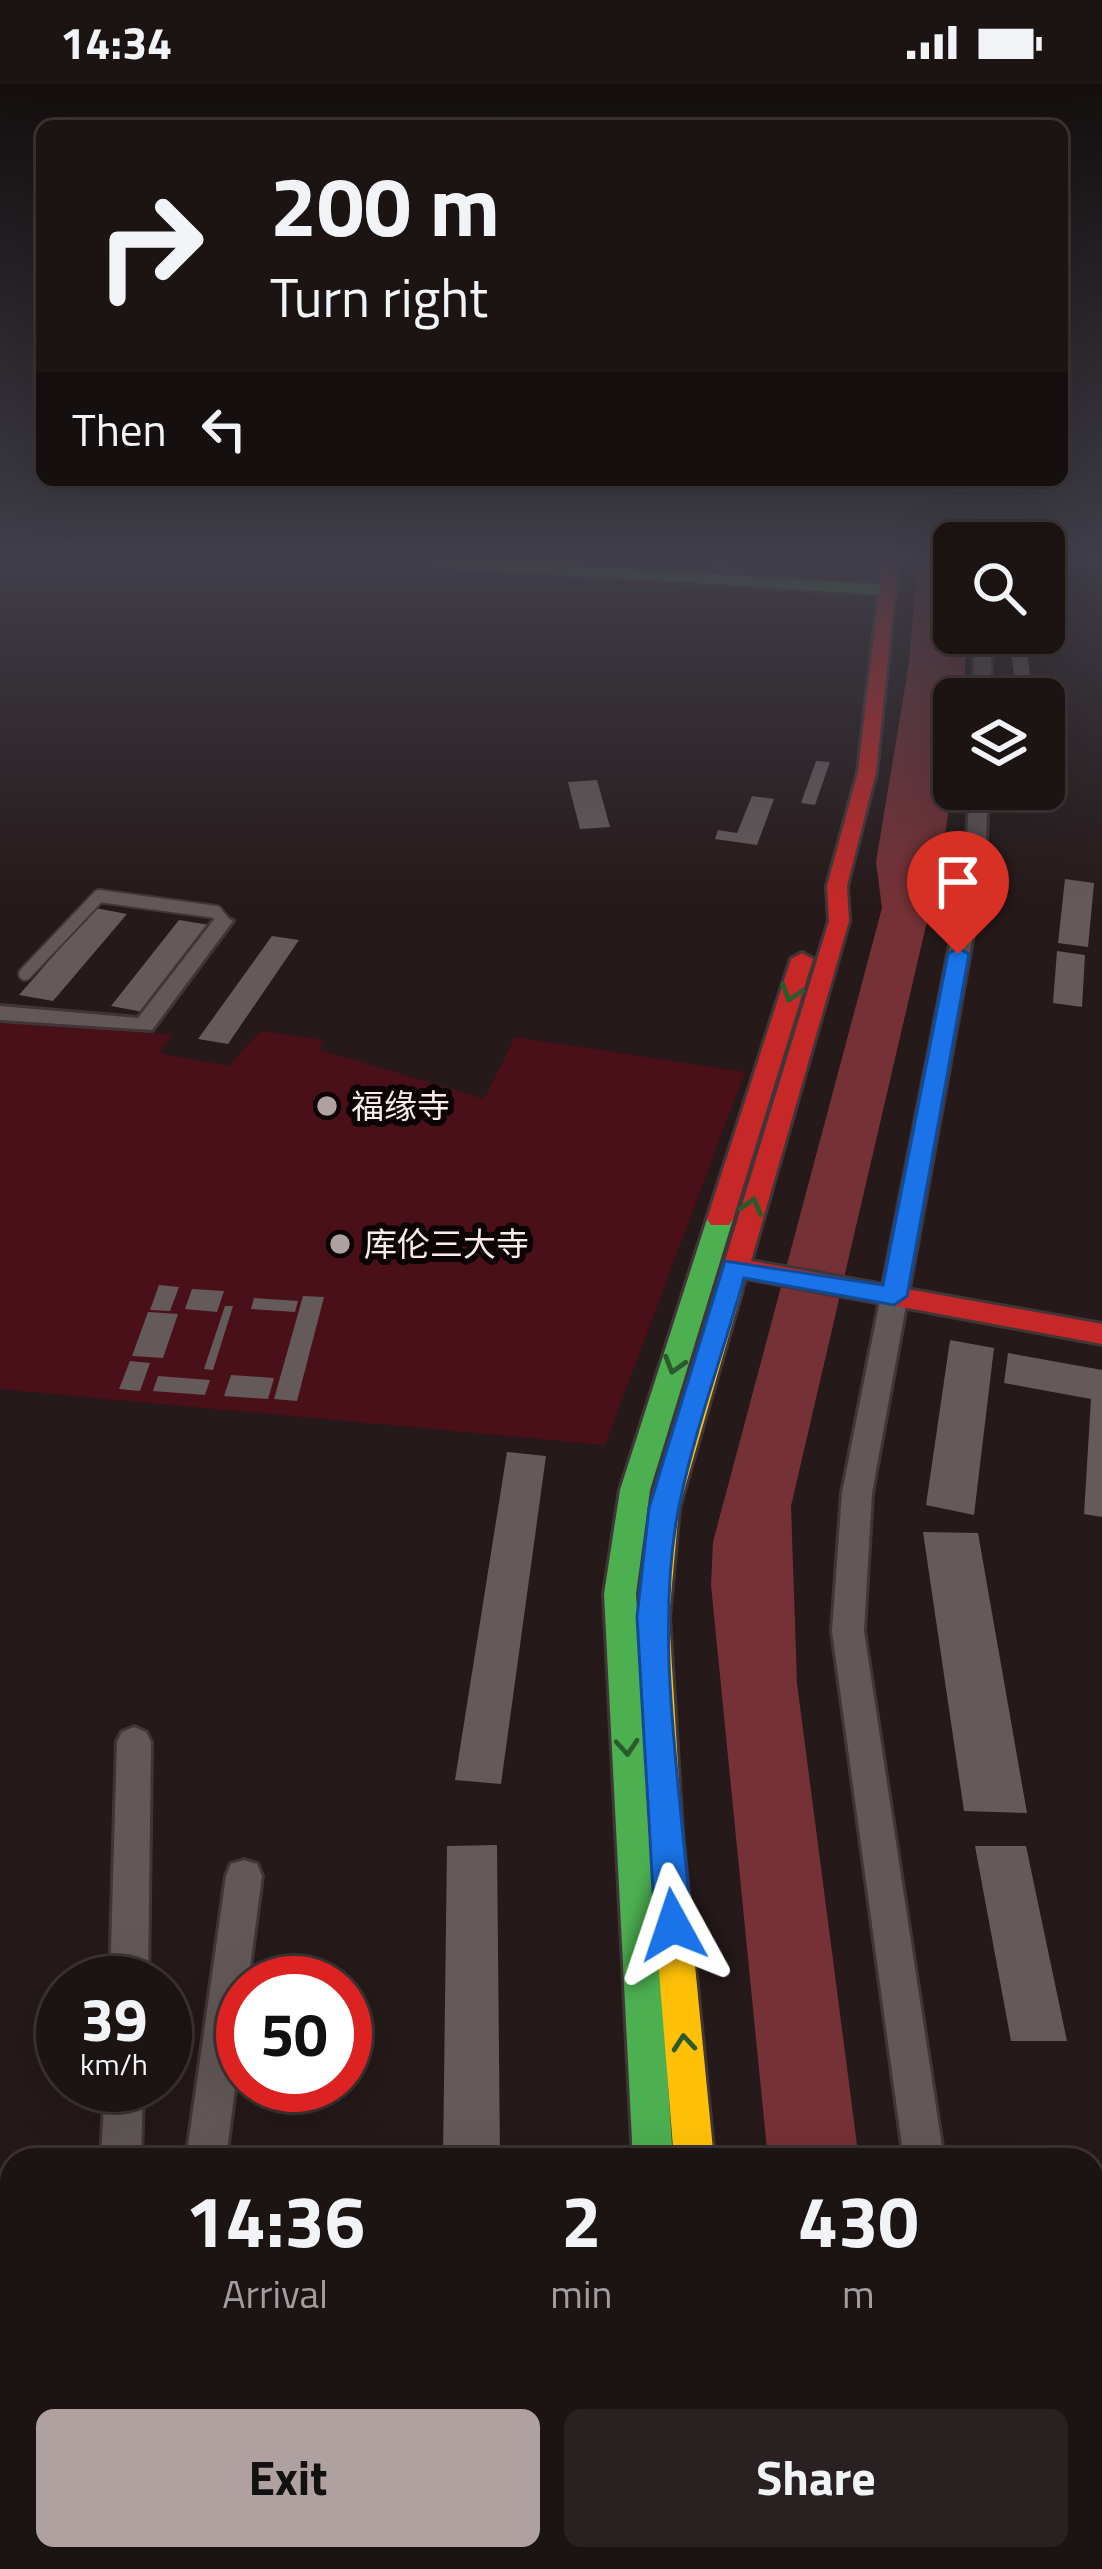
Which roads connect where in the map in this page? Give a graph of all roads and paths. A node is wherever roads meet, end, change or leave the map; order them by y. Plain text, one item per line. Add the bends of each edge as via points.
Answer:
1 (878, 672) edge
2 (978, 810) edge
3 (837, 886) junction
4 (224, 921) joint
5 (25, 974) dead end
6 (0, 1013) edge
7 (734, 1267) junction
8 (894, 1296) junction
9 (1102, 1334) edge
10 (134, 1742) dead end
11 (244, 1876) dead end
12 (130, 1956) edge
13 (123, 2112) edge
14 (121, 2148) edge
15 (208, 2148) edge
16 (652, 2148) edge
17 (693, 2148) edge
18 (922, 2148) edge

1 - 3 main road via 867,772
2 - 8 street via 975,869
7 -> 3 main road via 838,921
3 -> 16 main road via 817,916 789,998 625,1543 622,1666
4 - 5 lane via 216,912 92,898
4 - 6 street via 144,1025
7 - 8 main road
17 -> 7 main road via 653,1617 664,1508
8 - 9 main road
8 - 18 street via 857,1493 848,1631
10 - 12 street
11 - 15 street
13 - 14 street

